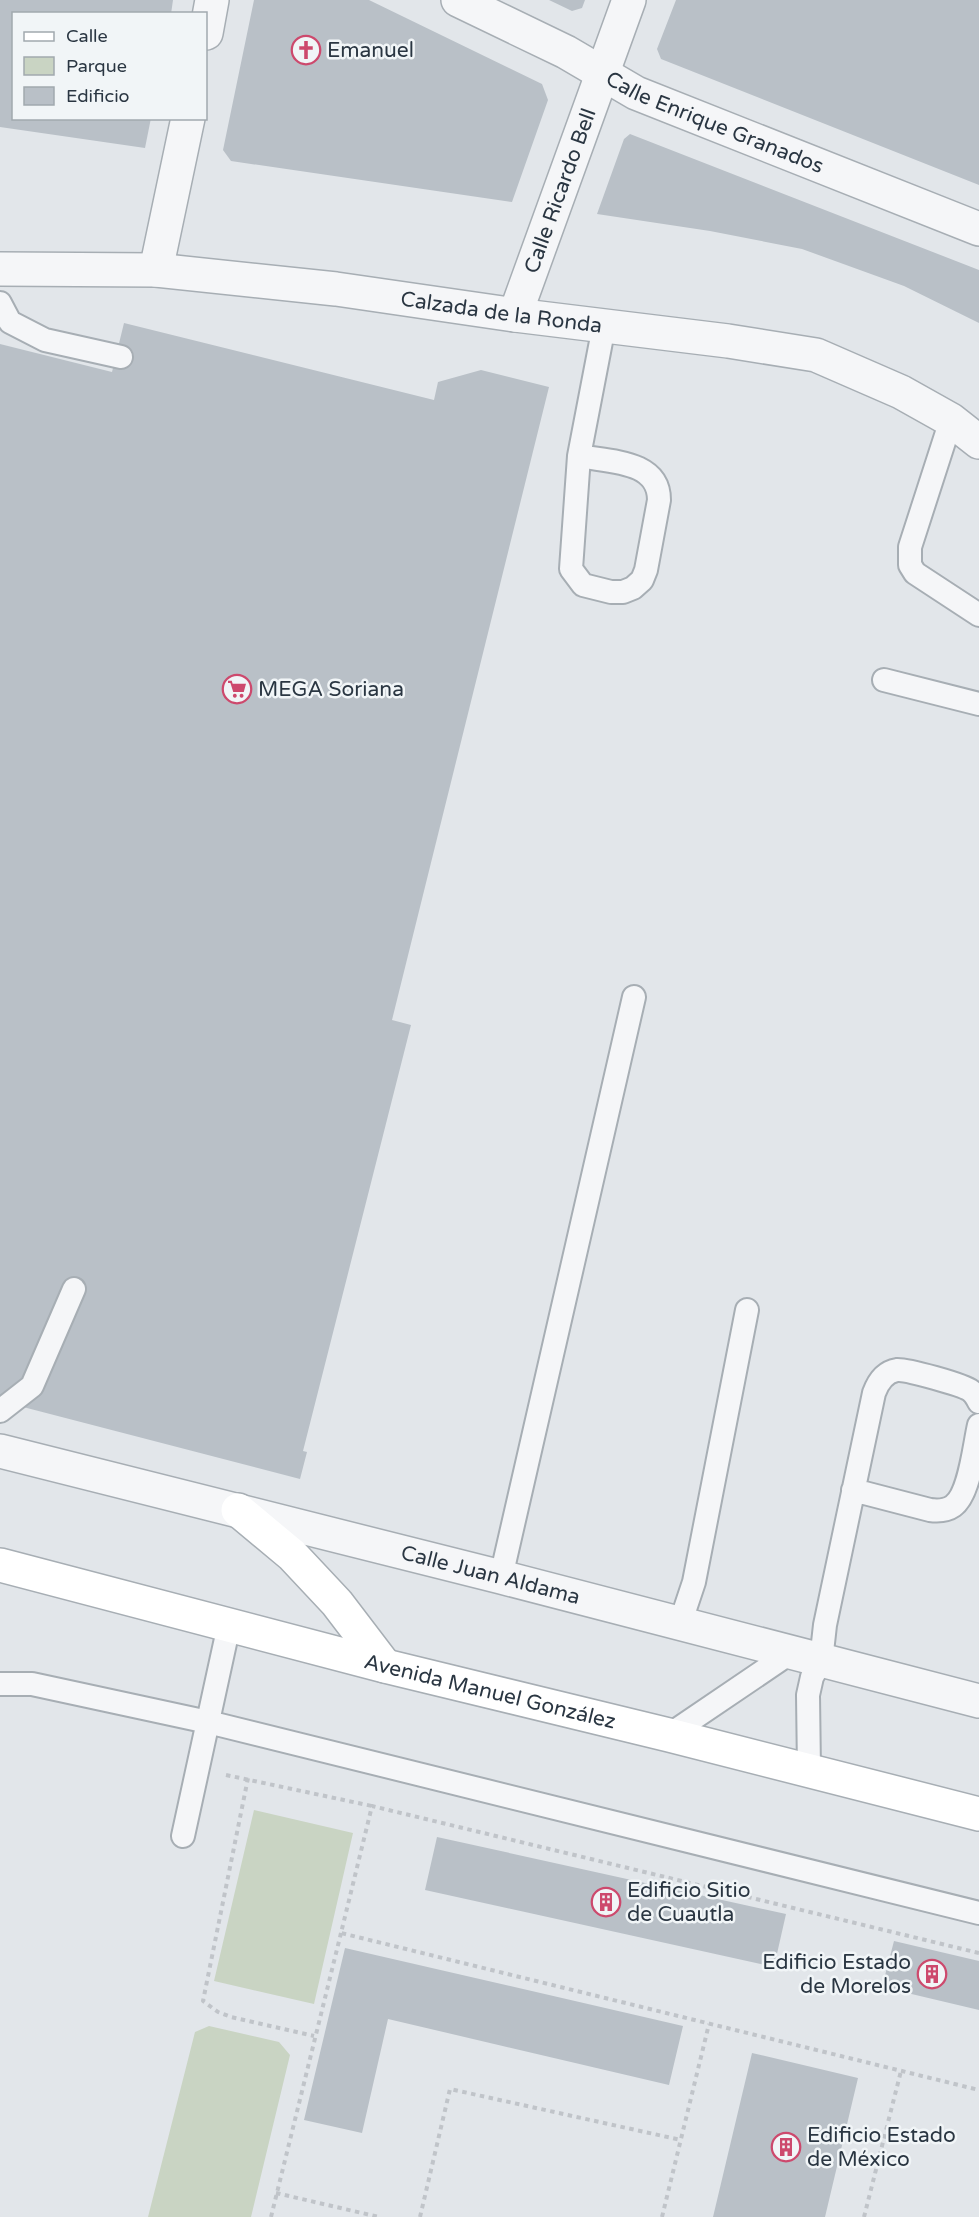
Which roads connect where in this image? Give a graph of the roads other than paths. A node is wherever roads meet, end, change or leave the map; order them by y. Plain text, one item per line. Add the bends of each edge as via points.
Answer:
1 (212, 0) edge
2 (458, 0) edge
3 (629, 0) edge
4 (207, 28) edge
5 (603, 74) junction
6 (188, 120) edge
7 (979, 228) edge
8 (0, 269) edge
9 (156, 270) junction
10 (0, 303) edge
11 (515, 315) junction
12 (604, 326) junction
13 (121, 357) dead end
14 (951, 420) junction
15 (979, 442) edge
16 (579, 456) junction
17 (979, 615) edge
18 (884, 680) dead end
19 (979, 704) edge
20 (634, 997) dead end
21 (74, 1288) dead end
22 (747, 1310) dead end
23 (979, 1402) edge
24 (0, 1412) edge
25 (979, 1425) edge
26 (0, 1452) edge
27 (854, 1490) junction
28 (238, 1510) junction
29 (0, 1565) edge
30 (501, 1577) junction
31 (680, 1624) junction
32 (229, 1625) junction
33 (806, 1657) junction
34 (385, 1666) junction
35 (0, 1684) edge
36 (979, 1701) edge
37 (208, 1722) junction
38 (669, 1735) junction
39 (809, 1770) junction
40 (979, 1814) edge
41 (183, 1836) dead end
42 (979, 1913) edge

1 - 4 street
2 - 5 street, Calle Enrique Granados
3 - 5 street, Calle Ricardo Bell
5 - 7 street, Calle Enrique Granados via 636,93
5 - 11 street, Calle Ricardo Bell
6 - 9 street
8 - 9 street, Calzada de la Ronda
9 - 11 street, Calzada de la Ronda
10 - 13 lane via 10,322 45,340
11 - 12 street, Calzada de la Ronda
12 - 14 street, Calzada de la Ronda via 728,340 816,356 901,392
12 - 16 lane
14 - 15 street, Calzada de la Ronda
14 - 17 lane via 910,547 910,565 922,580
16 - 16 lane via 571,569 583,585 592,589 623,592 642,580 646,570 659,489 647,472
18 - 19 lane
20 - 30 lane
21 - 24 lane via 32,1386
22 - 31 lane via 694,1582
23 - 27 lane via 961,1386 908,1371 886,1374 874,1393
25 - 27 lane via 964,1489 951,1507 930,1510
26 - 28 street, Calle Juan Aldama
27 - 33 lane via 825,1625
28 - 30 street, Calle Juan Aldama
28 - 34 main road via 292,1555 338,1603
29 - 32 main road, Avenida Manuel González
30 - 31 street, Calle Juan Aldama
31 - 33 street, Calle Juan Aldama
32 - 34 main road, Avenida Manuel González
32 - 37 lane
33 - 36 street, Calle Juan Aldama
33 - 38 lane
33 - 39 lane via 812,1677 808,1695
34 - 38 main road, Avenida Manuel González
35 - 37 lane via 32,1684
37 - 41 lane
37 - 42 lane
38 - 39 main road, Avenida Manuel González
39 - 40 main road, Avenida Manuel González

